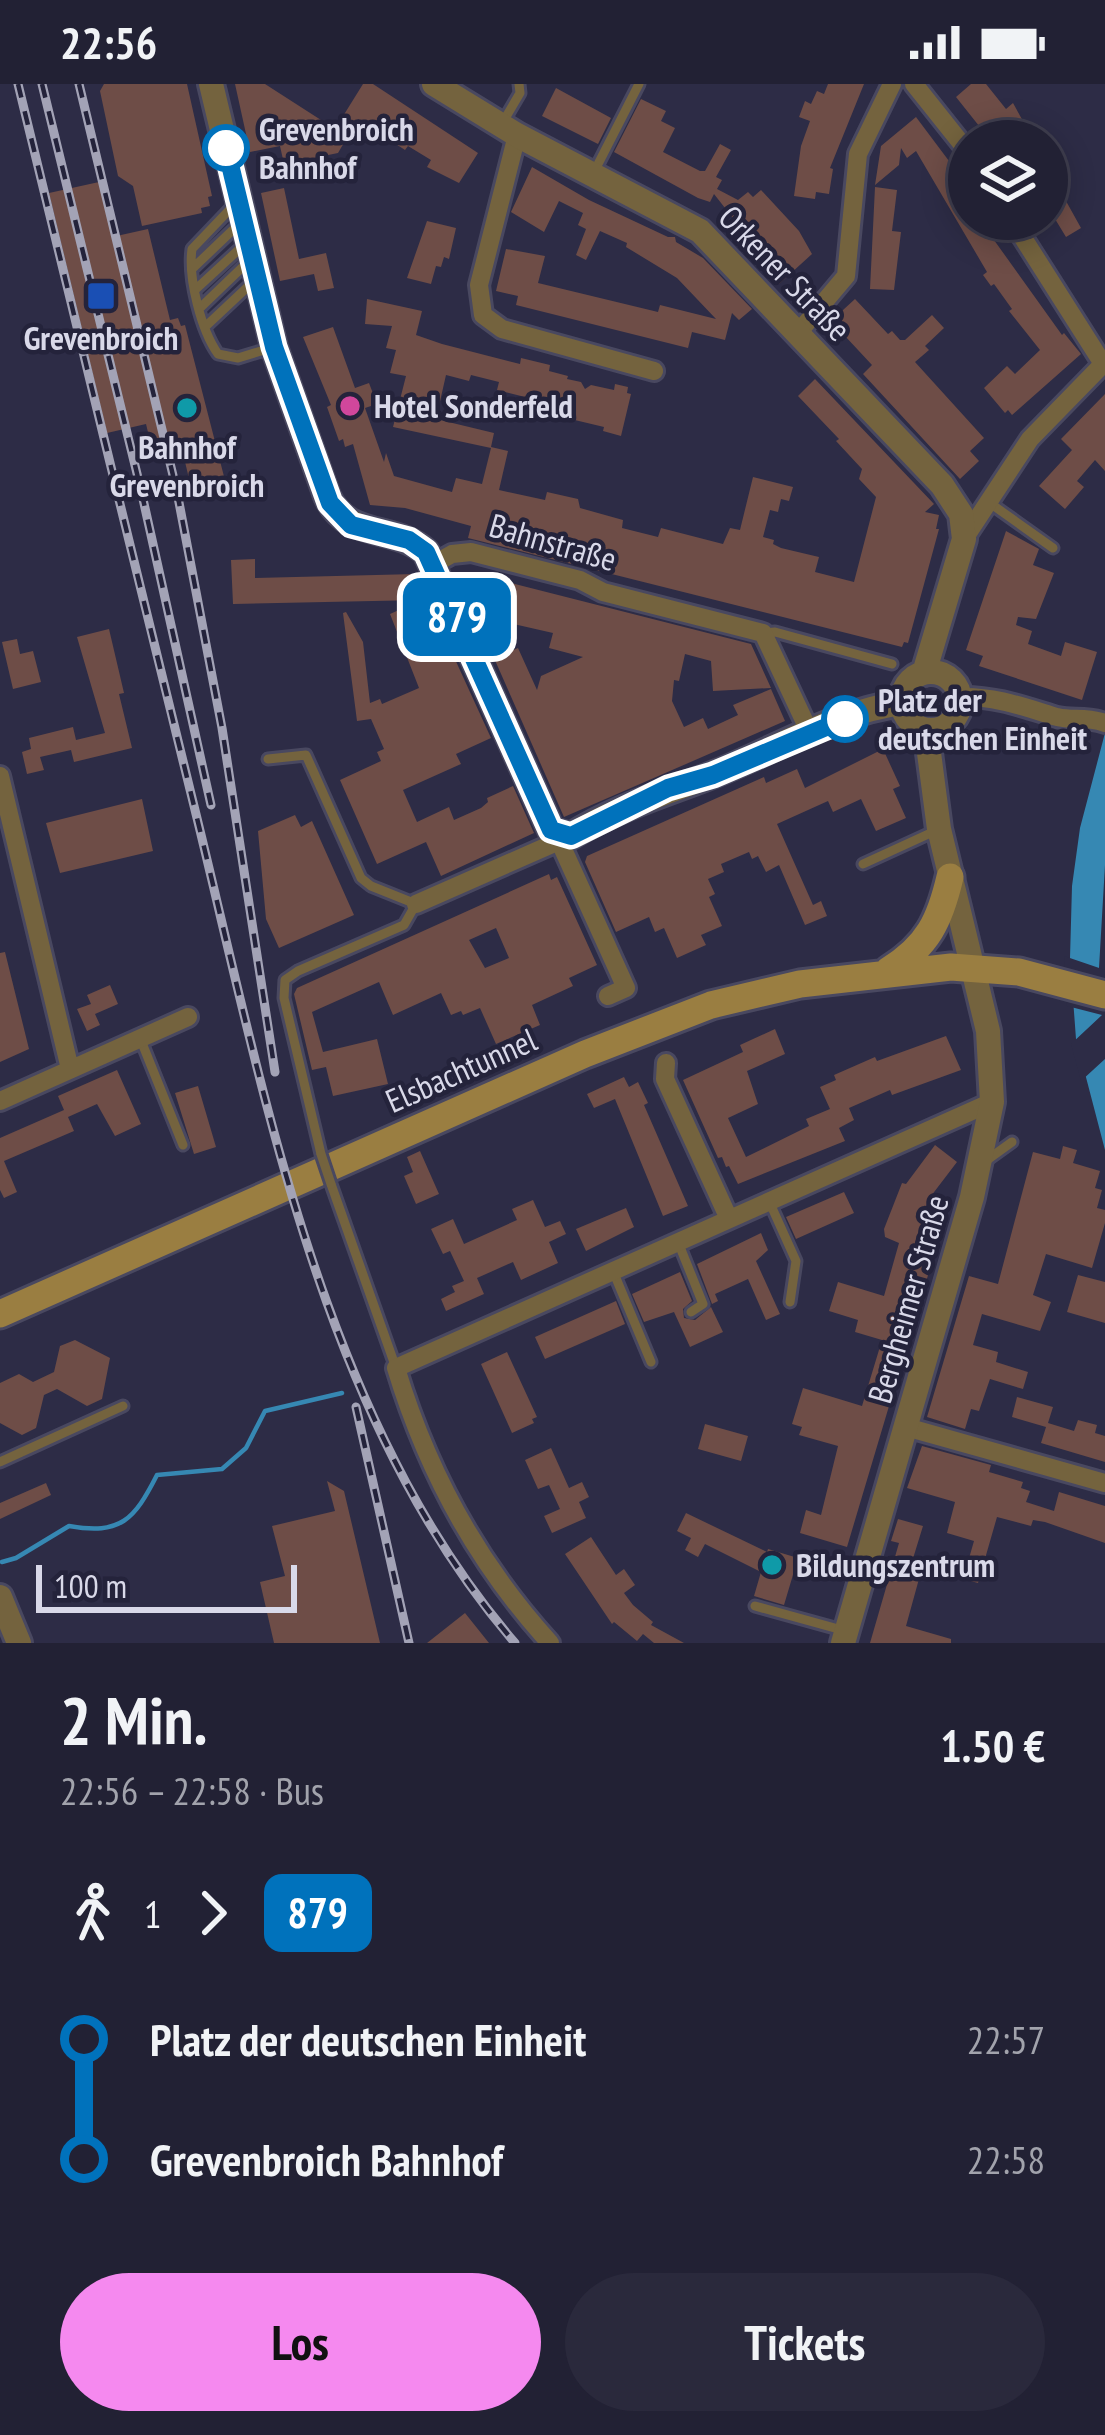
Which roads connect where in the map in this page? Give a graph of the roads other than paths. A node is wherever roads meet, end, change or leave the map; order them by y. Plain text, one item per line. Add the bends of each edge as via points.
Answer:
1 (211, 84) edge
2 (434, 84) edge
3 (519, 84) edge
4 (639, 84) edge
5 (892, 84) edge
6 (914, 84) edge
7 (948, 127) edge
8 (509, 130) junction
9 (594, 174) junction
10 (247, 240) junction
11 (1025, 240) edge
12 (192, 269) junction
13 (196, 289) junction
14 (201, 307) junction
15 (206, 326) junction
16 (798, 333) junction
17 (274, 347) junction
18 (1104, 363) edge
19 (654, 371) dead end
20 (987, 501) junction
21 (964, 539) junction
22 (1053, 548) dead end
23 (434, 564) junction
24 (756, 630) junction
25 (892, 664) dead end
26 (924, 673) junction
27 (960, 697) junction
28 (902, 703) junction
29 (1101, 722) edge
30 (926, 730) junction
31 (810, 733) junction
32 (268, 759) dead end
33 (0, 776) edge
34 (940, 829) junction
35 (7, 834) edge
36 (561, 836) junction
37 (863, 863) dead end
38 (950, 877) junction
39 (416, 904) junction
40 (972, 967) junction
41 (885, 972) junction
42 (1105, 995) edge
43 (608, 996) dead end
44 (188, 1017) dead end
45 (140, 1038) junction
46 (666, 1063) dead end
47 (70, 1070) junction
48 (0, 1101) edge
49 (992, 1102) junction
50 (1012, 1142) dead end
51 (183, 1145) dead end
52 (980, 1164) junction
53 (770, 1201) junction
54 (729, 1219) junction
55 (678, 1242) junction
56 (613, 1270) junction
57 (790, 1302) dead end
58 (692, 1312) dead end
59 (0, 1314) edge
60 (651, 1362) dead end
61 (396, 1368) junction
62 (122, 1406) dead end
63 (906, 1427) junction
64 (0, 1462) edge
65 (1105, 1483) edge
66 (0, 1597) edge
67 (755, 1606) dead end
68 (845, 1637) edge
69 (12, 1638) edge
70 (550, 1643) edge

1 - 10 street
2 - 8 street, Orkener Straße
3 - 8 lane
4 - 9 lane
5 - 16 street via 858,154 847,276
6 - 7 street
8 - 9 street, Orkener Straße
8 - 19 street via 481,274 483,315 511,332
9 - 16 street, Orkener Straße via 695,227
10 - 12 lane
10 - 12 lane via 196,242
10 - 13 lane
10 - 14 lane
10 - 15 lane
10 - 17 street
11 - 18 street
12 - 13 lane
13 - 14 lane
14 - 15 lane
15 - 17 lane via 224,357
16 - 21 street, Orkener Straße via 950,496
17 - 23 street via 337,513 351,525 412,542
18 - 20 street via 1042,425
20 - 21 street
20 - 22 lane
21 - 26 street
23 - 24 street, Bahnstraße via 471,552
23 - 36 street via 551,830
24 - 25 lane, Bahnstraße
24 - 31 street
26 - 27 street via 947,677
26 - 28 street via 908,684
27 - 29 street
27 - 30 street via 951,722
28 - 30 street via 909,721
28 - 31 street
30 - 34 street, Bergheimer Straße
31 - 36 street
32 - 39 lane via 305,755 362,878
33 - 35 street
34 - 37 lane
34 - 38 street, Bergheimer Straße
35 - 47 street
36 - 39 street
36 - 43 street via 626,988
38 - 40 street, Bergheimer Straße
38 - 41 main road via 930,936
39 - 61 lane, bridge via 404,925 285,980 284,998 321,1154
40 - 41 main road, Elsbachtunnel
40 - 42 main road, Elsbachtunnel
40 - 49 street, Bergheimer Straße
41 - 59 main road, Elsbachtunnel via 758,992 665,1020
44 - 45 street
45 - 47 street
45 - 51 lane
46 - 54 street via 665,1079
47 - 48 street
49 - 52 street, Bergheimer Straße
49 - 53 street
50 - 52 lane
52 - 63 street, Bergheimer Straße
53 - 54 street
53 - 57 lane via 796,1261
54 - 55 street
55 - 56 street
55 - 58 lane via 704,1304
56 - 60 lane
56 - 61 street
61 - 70 street via 458,1516
62 - 64 lane
63 - 65 street
63 - 68 street, Bergheimer Straße
66 - 69 street
67 - 68 lane

